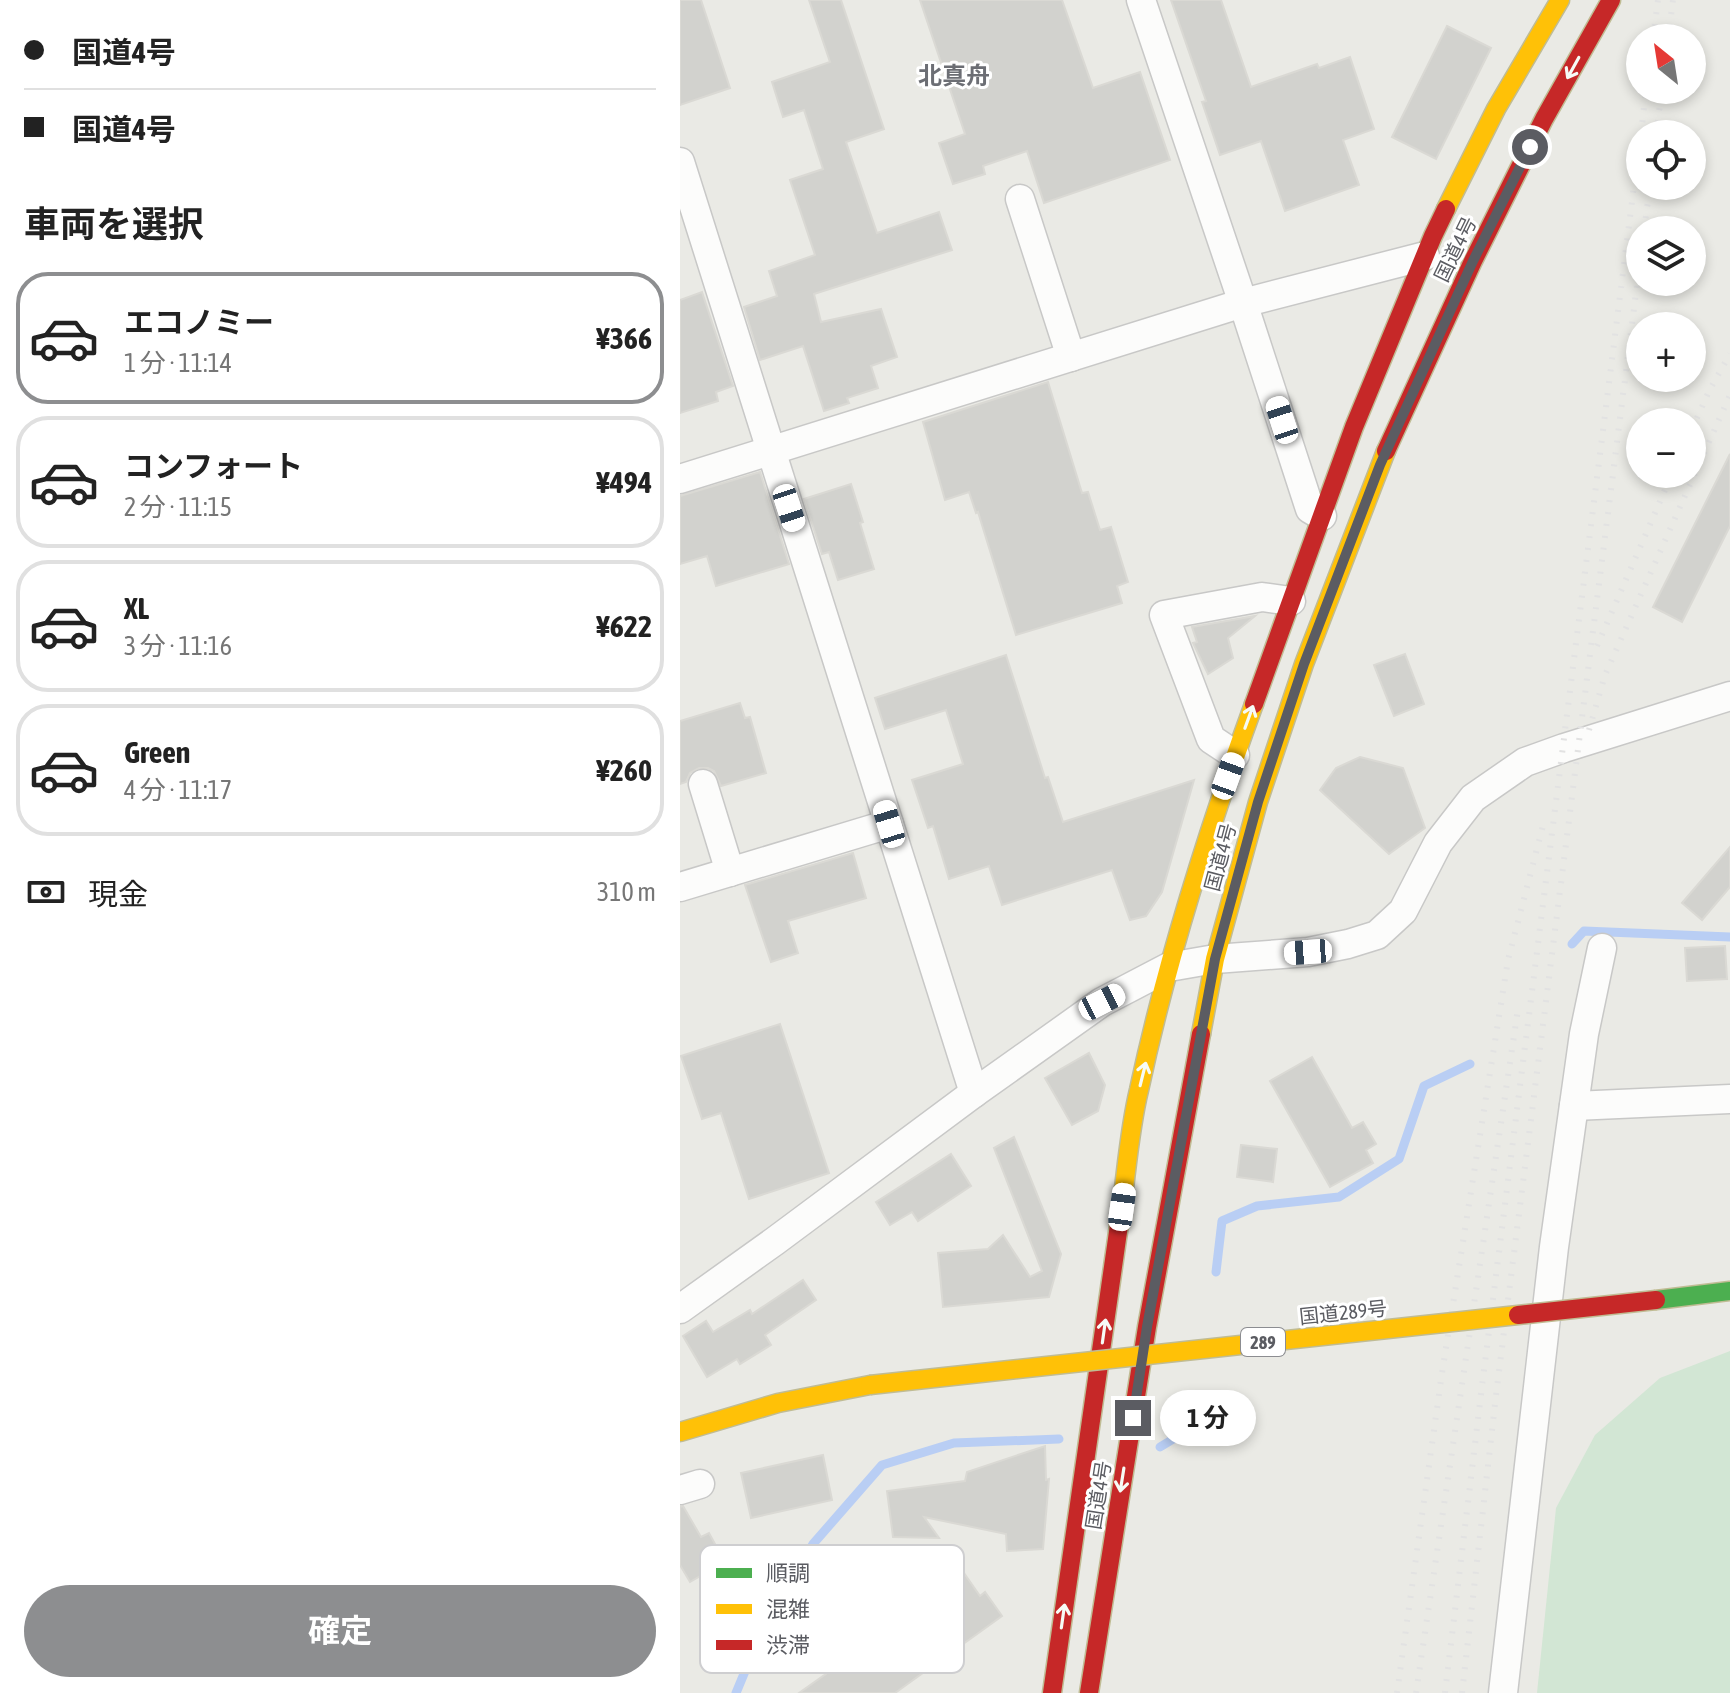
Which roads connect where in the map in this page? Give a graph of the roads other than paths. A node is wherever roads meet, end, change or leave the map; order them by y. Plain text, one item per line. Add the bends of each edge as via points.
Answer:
1 (1141, 0) edge
2 (1560, 0) edge
3 (1611, 0) edge
4 (680, 162) edge
5 (1020, 199) dead end
6 (1425, 256) junction
7 (1243, 303) junction
8 (1071, 357) junction
9 (771, 451) junction
10 (680, 479) edge
11 (1322, 516) junction
12 (1291, 601) junction
13 (1730, 696) edge
14 (1235, 755) junction
15 (703, 784) dead end
16 (889, 824) junction
17 (730, 872) junction
18 (680, 887) edge
19 (1602, 948) dead end
20 (1215, 959) junction
21 (1169, 967) junction
22 (974, 1093) junction
23 (1730, 1099) edge
24 (1574, 1106) junction
25 (1730, 1291) edge
26 (680, 1309) edge
27 (680, 1432) edge
28 (1052, 1693) edge
29 (1089, 1693) edge
30 (1503, 1693) edge

1 - 7 street
2 - 6 highway, 国道4号 via 1496,109
3 -> 20 highway, 国道4号 via 1480,247 1380,465 1304,664 1258,802
4 - 9 street
5 - 8 street
6 - 7 street
6 - 11 highway, 国道4号
7 - 8 street
7 - 11 street via 1310,509
8 - 9 street
9 - 10 street
9 - 16 street
11 - 12 highway, 国道4号
14 -> 12 highway, 国道4号
12 - 14 street via 1262,597 1164,615 1211,739
13 - 20 street via 1525,762 1473,798 1438,843 1403,911 1377,935 1308,952
14 - 21 highway, 国道4号
15 - 17 street
16 - 17 street
16 - 22 street
17 - 18 street
19 - 24 street
20 - 21 street
20 -> 29 highway, 国道4号 via 1147,1327
21 - 22 street via 1102,1002
28 -> 21 highway, 国道4号 via 1138,1092
22 - 26 street
23 - 24 street
24 - 30 street
25 - 27 highway, 国道289号 / 289, bridge via 870,1385 778,1403

